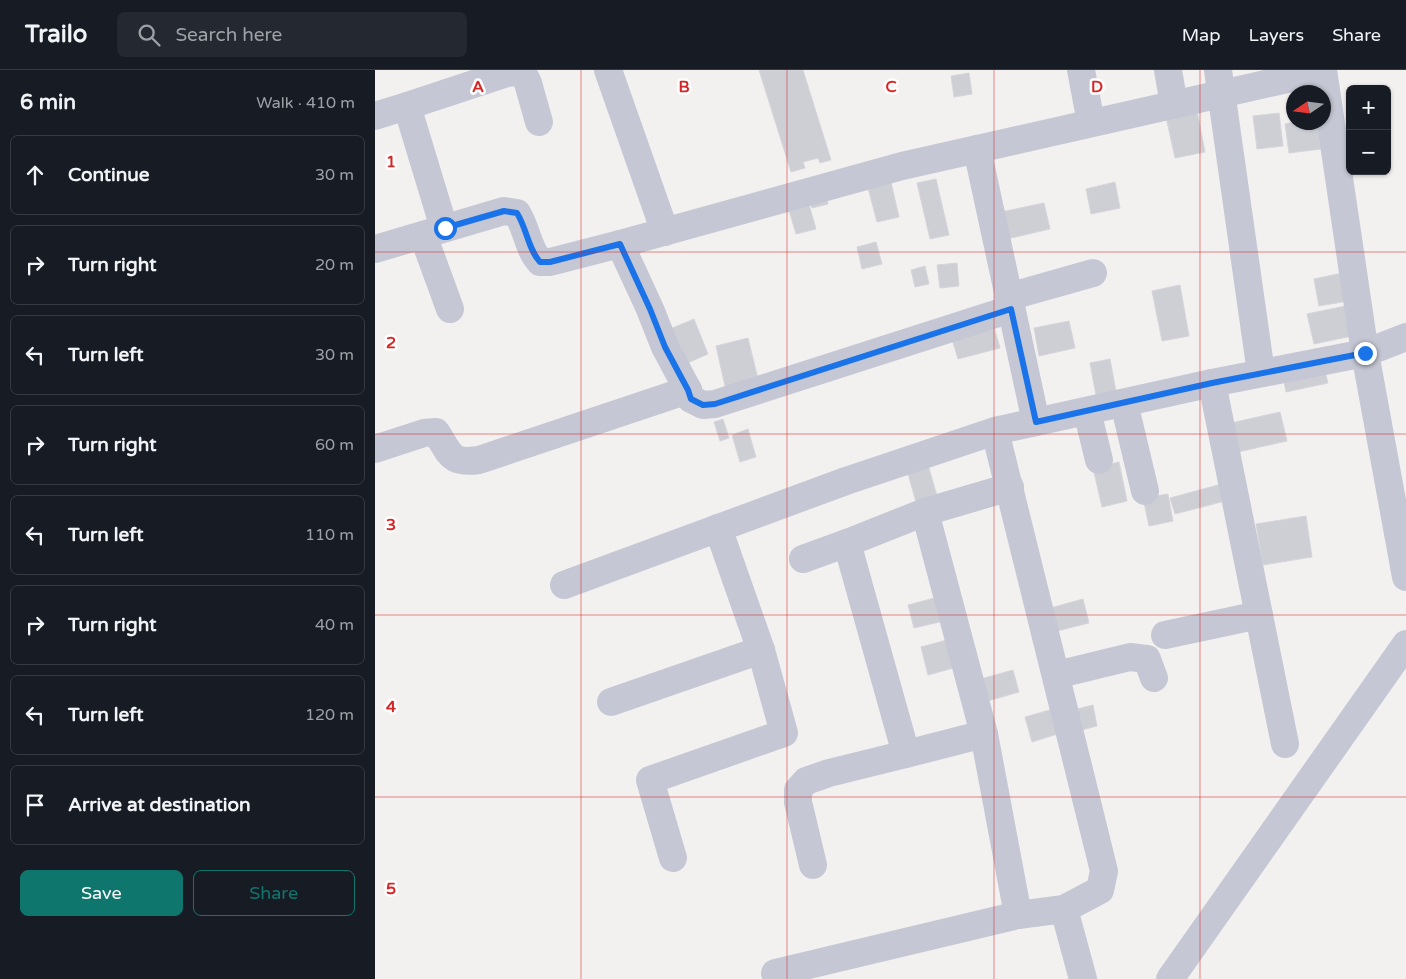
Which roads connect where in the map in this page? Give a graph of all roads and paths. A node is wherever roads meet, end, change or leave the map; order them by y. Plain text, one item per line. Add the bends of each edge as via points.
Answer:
1 (608, 70) edge
2 (1081, 70) edge
3 (1168, 70) edge
4 (1323, 70) edge
5 (1220, 82) edge
6 (1174, 105) junction
7 (407, 106) junction
8 (375, 116) edge
9 (539, 122) dead end
10 (1091, 123) junction
11 (977, 149) junction
12 (434, 232) junction
13 (665, 232) junction
14 (620, 244) junction
15 (375, 249) edge
16 (1093, 273) dead end
17 (1010, 303) junction
18 (450, 309) dead end
19 (1406, 337) edge
20 (1365, 353) junction
21 (1261, 374) junction
22 (1212, 383) junction
23 (688, 390) junction
24 (1124, 402) junction
25 (1087, 410) junction
26 (1036, 422) junction
27 (995, 431) junction
28 (375, 449) edge
29 (1099, 460) dead end
30 (1009, 487) junction
31 (1145, 491) dead end
32 (925, 512) junction
33 (718, 528) junction
34 (847, 543) junction
35 (803, 559) dead end
36 (1406, 577) edge
37 (564, 585) dead end
38 (1259, 615) junction
39 (1165, 635) dead end
40 (1406, 644) edge
41 (761, 650) junction
42 (1056, 675) junction
43 (1154, 678) dead end
44 (611, 702) dead end
45 (984, 734) junction
46 (1285, 744) dead end
47 (905, 754) junction
48 (673, 858) dead end
49 (813, 865) dead end
50 (1064, 909) junction
51 (1018, 915) junction
52 (775, 973) dead end
53 (1083, 979) edge
54 (1170, 979) edge

1 - 13 street
2 - 10 street
3 - 6 street
4 - 5 street
4 - 20 street
5 - 6 street
5 - 21 street
6 - 10 street
7 - 8 street
7 - 9 street via 515,72 524,75 528,83
7 - 12 street
10 - 11 street
11 - 13 street via 902,166
11 - 17 street
12 - 14 street via 504,211 517,213 533,255 540,262
12 - 15 street
12 - 18 street
13 - 14 street
14 - 23 street via 665,347
16 - 17 street
17 - 23 street via 715,404 703,405 691,399
17 - 26 street
19 - 20 street
20 - 21 street
20 - 36 street
21 - 22 street
22 - 24 street
22 - 38 street
23 - 28 street via 479,460 464,462 452,458 436,432
24 - 25 street
24 - 31 street
25 - 26 street
25 - 29 street
26 - 27 street
27 - 30 street
27 - 33 street
30 - 32 street
30 - 42 street
32 - 34 street
32 - 45 street
33 - 37 street
33 - 41 street
34 - 35 street
34 - 47 street
38 - 39 street
38 - 46 street
40 - 54 street
41 - 44 street
41 - 48 street via 784,733 650,780
42 - 43 street via 1130,657 1147,659
42 - 50 street via 1104,871 1100,890
45 - 47 street
45 - 51 street
47 - 49 street via 829,773 806,781 798,790
50 - 51 street
50 - 53 street
51 - 52 street

